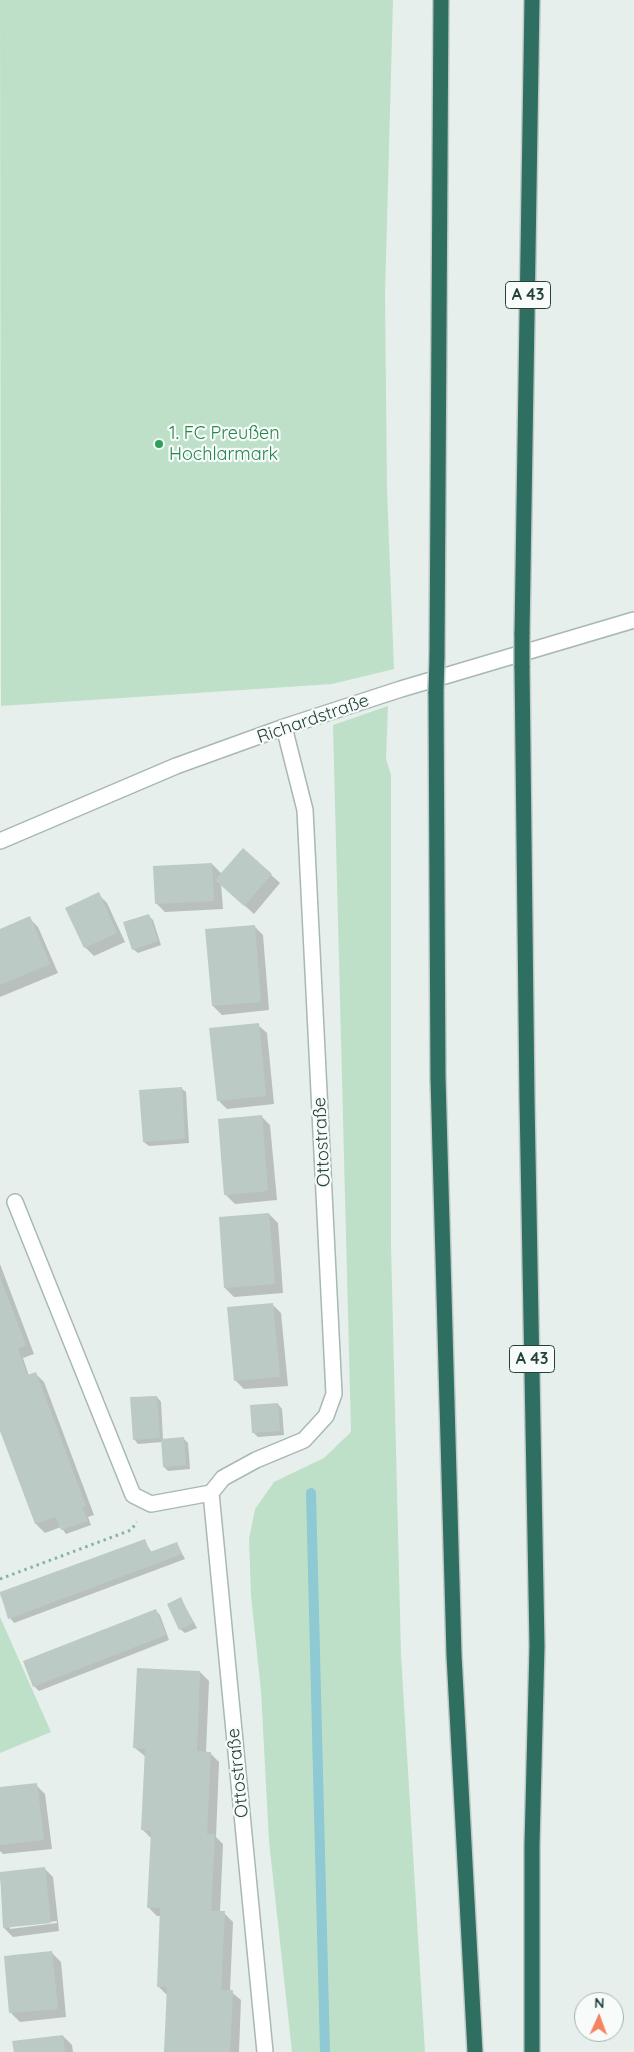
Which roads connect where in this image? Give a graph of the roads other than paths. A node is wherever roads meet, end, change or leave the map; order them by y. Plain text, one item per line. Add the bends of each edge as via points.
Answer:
1 (441, 0) edge
2 (532, 0) edge
3 (634, 620) edge
4 (284, 727) junction
5 (0, 841) edge
6 (16, 1202) dead end
7 (211, 1493) junction
8 (265, 2052) edge
9 (475, 2052) edge
10 (532, 2052) edge

1 - 9 highway, bridge via 436,692 439,1098 454,1655
2 - 10 highway, A 43, bridge via 522,634 526,1100 537,1646 532,1845
3 - 4 street, Richardstraße
4 - 5 street, Richardstraße via 176,766
4 - 7 street, Ottostraße via 305,810 334,1394 326,1416 304,1440 223,1478
6 - 7 street via 133,1495 151,1504
7 - 8 street, Ottostraße

